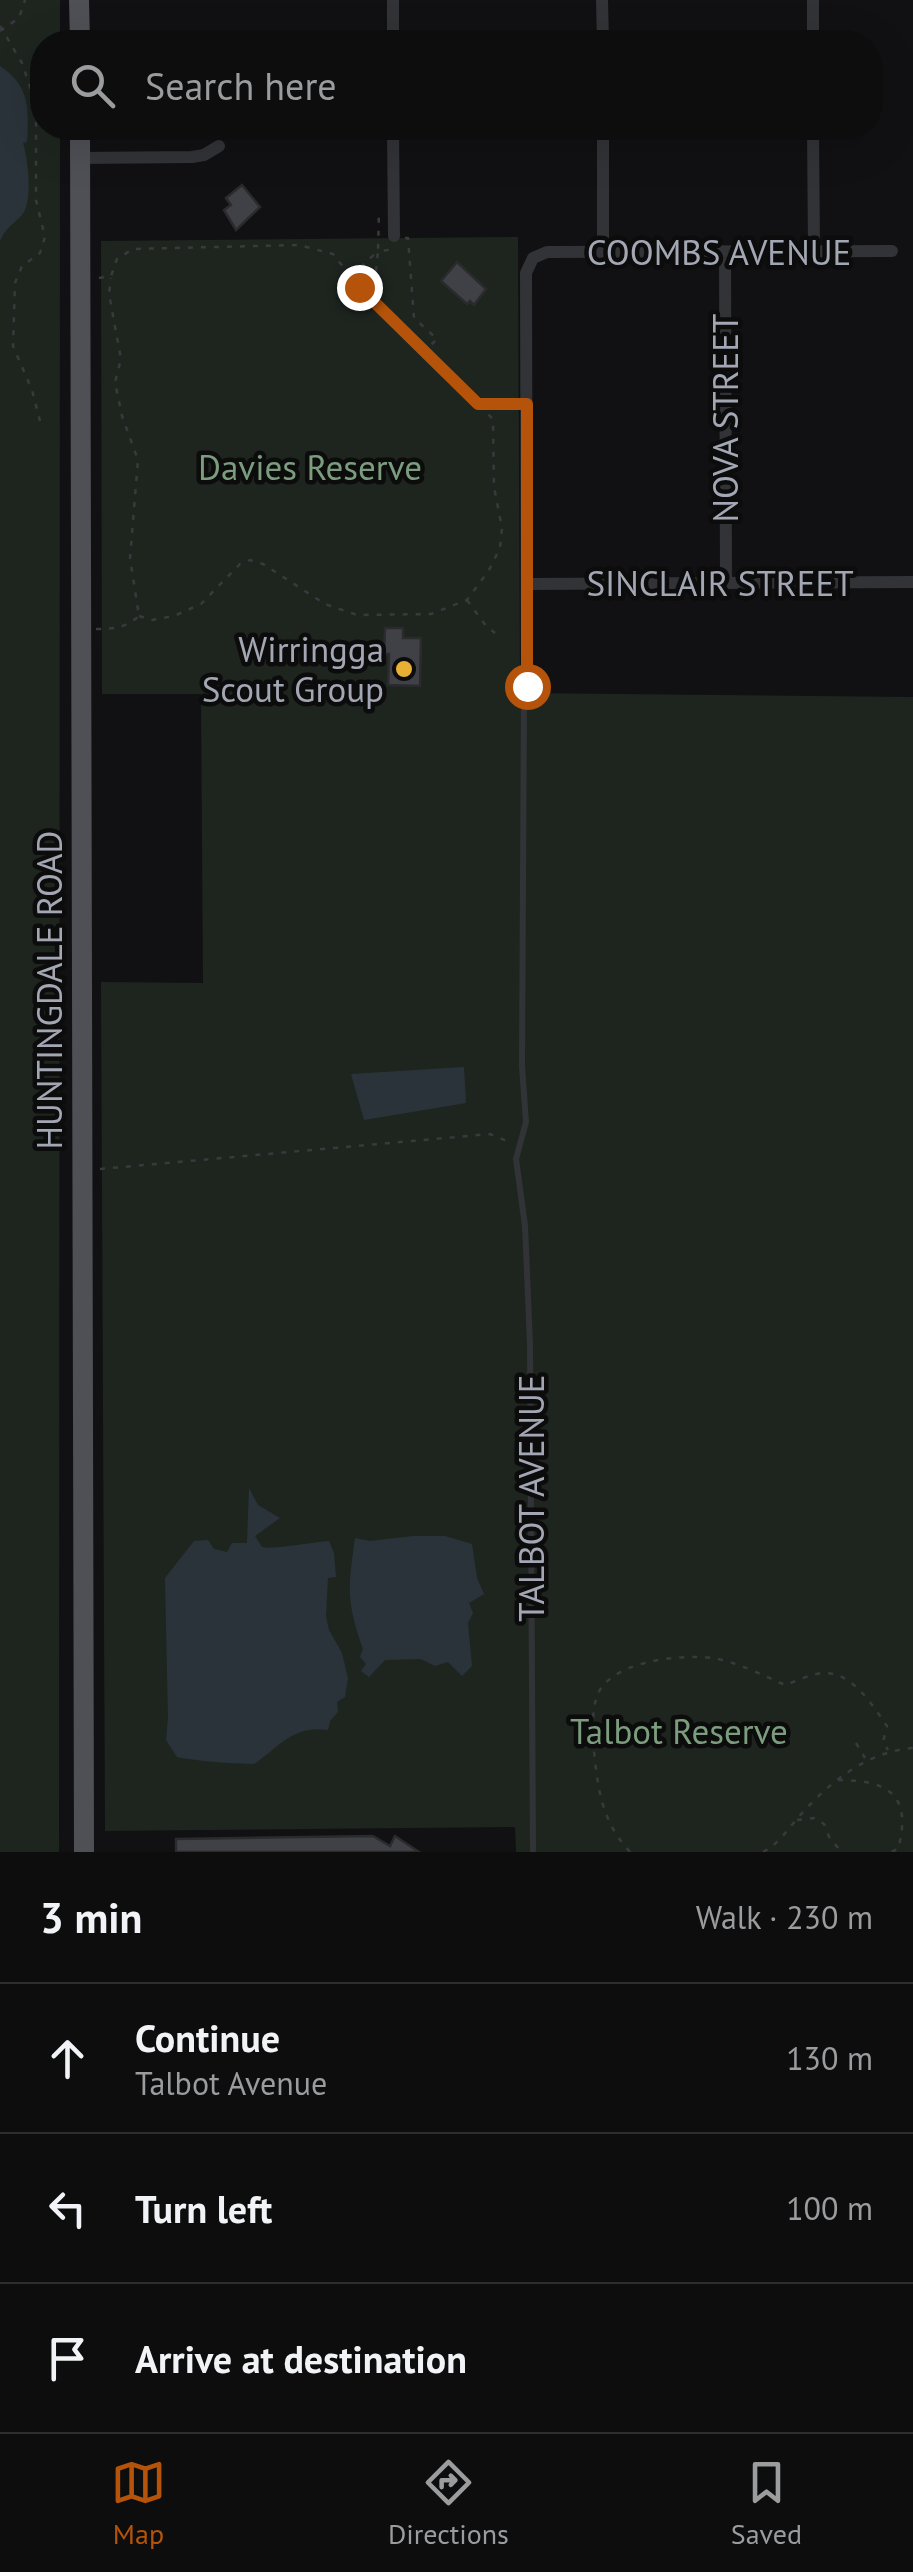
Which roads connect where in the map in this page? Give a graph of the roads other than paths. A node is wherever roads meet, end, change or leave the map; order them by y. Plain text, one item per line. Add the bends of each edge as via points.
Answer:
1 (79, 0) edge
2 (393, 0) edge
3 (602, 0) edge
4 (812, 0) edge
5 (80, 30) edge
6 (393, 30) edge
7 (602, 30) edge
8 (813, 30) edge
9 (80, 140) edge
10 (393, 140) edge
11 (603, 140) edge
12 (813, 140) edge
13 (219, 146) dead end
14 (80, 158) junction
15 (394, 236) road end
16 (892, 251) dead end
17 (547, 252) joint
18 (603, 252) junction
19 (725, 252) junction
20 (814, 252) junction
21 (913, 582) edge
22 (726, 583) junction
23 (527, 584) junction
24 (526, 690) joint
25 (84, 1852) edge
26 (533, 1852) edge

1 - 5 main road
2 - 6 street
3 - 7 street
4 - 8 street
9 - 14 main road, HUNTINGDALE ROAD
10 - 15 street
11 - 18 street
12 - 20 street
13 - 14 street via 204,155
14 - 25 main road, HUNTINGDALE ROAD
16 - 20 street, COOMBS AVENUE
17 - 18 street, COOMBS AVENUE
17 - 23 street, TALBOT AVENUE via 533,258 526,273
18 - 19 street, COOMBS AVENUE
19 - 20 street, COOMBS AVENUE
19 - 22 street, NOVA STREET
21 - 22 street, SINCLAIR STREET
22 - 23 street, SINCLAIR STREET
23 - 24 street, TALBOT AVENUE
24 - 26 lane, TALBOT AVENUE via 526,1122 516,1158 530,1344

